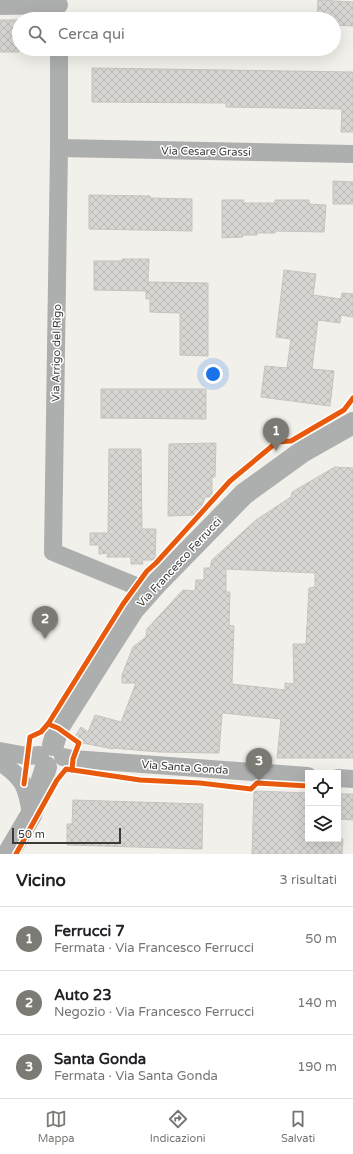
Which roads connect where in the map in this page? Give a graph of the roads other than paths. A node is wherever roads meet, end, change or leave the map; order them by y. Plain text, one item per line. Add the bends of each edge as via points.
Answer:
1 (0, 6) edge
2 (59, 8) edge
3 (59, 56) edge
4 (59, 148) junction
5 (353, 154) edge
6 (353, 423) edge
7 (148, 593) junction
8 (0, 751) edge
9 (50, 756) junction
10 (0, 762) edge
11 (305, 776) edge
12 (341, 778) edge
13 (353, 779) edge
14 (31, 815) junction
15 (8, 854) edge

1 - 2 street
3 - 4 street, Via Arrigo del Rigo
4 - 5 street, Via Cesare Grassi
4 - 7 street, Via Arrigo del Rigo via 53,552
6 - 7 street, Via Francesco Ferrucci via 302,452 244,494
7 - 9 street, Via Francesco Ferrucci via 134,610 58,728
8 - 9 street, Via Santa Gonda via 27,756
9 - 11 street, Via Santa Gonda
9 - 14 street, Via Francesco Ferrucci
10 - 14 street via 19,776 24,784
12 - 13 street
14 - 15 street, Via Francesco Ferrucci

